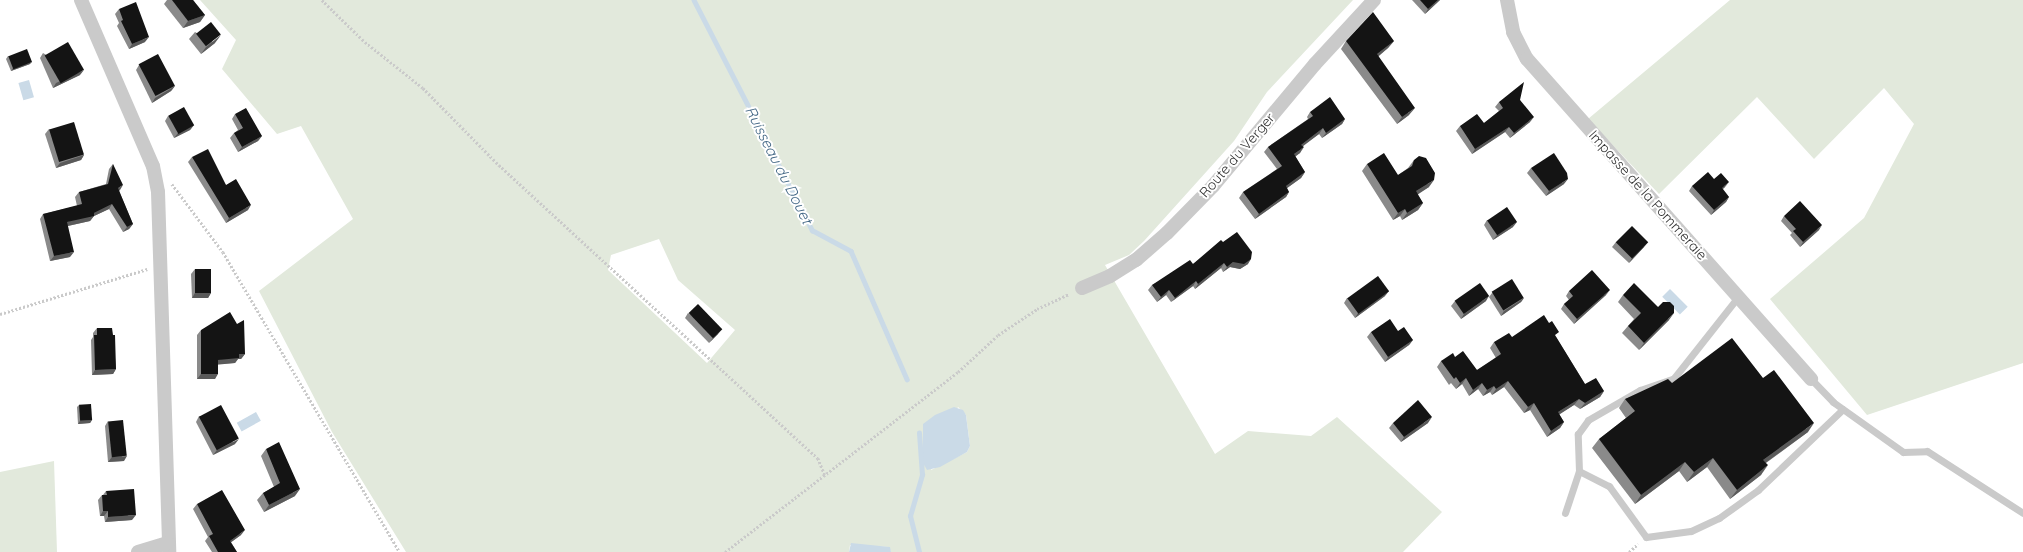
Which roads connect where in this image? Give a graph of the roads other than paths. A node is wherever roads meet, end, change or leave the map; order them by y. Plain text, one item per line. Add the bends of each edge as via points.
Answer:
1 (81, 0) edge
2 (1374, 0) edge
3 (1507, 0) edge
4 (1082, 288) road end
5 (1738, 297) junction
6 (1810, 379) joint
7 (1843, 409) junction
8 (1579, 471) junction
9 (1564, 513) dead end
10 (2023, 513) edge
11 (169, 547) edge
12 (138, 552) edge

1 - 11 street via 153,166 158,192
2 - 4 street, Route du Verger via 1315,64 1213,186 1167,233 1136,260 1110,276
3 - 5 street, Impasse de la Pommeraie via 1514,32 1527,59
5 - 6 street, Impasse de la Pommeraie
5 - 8 lane via 1674,378 1640,390 1588,420 1578,434
6 - 7 lane
7 - 8 lane via 1758,490 1719,518 1691,531 1646,537 1609,486
7 - 10 lane via 1903,452 1927,451
8 - 9 lane
11 - 12 street

